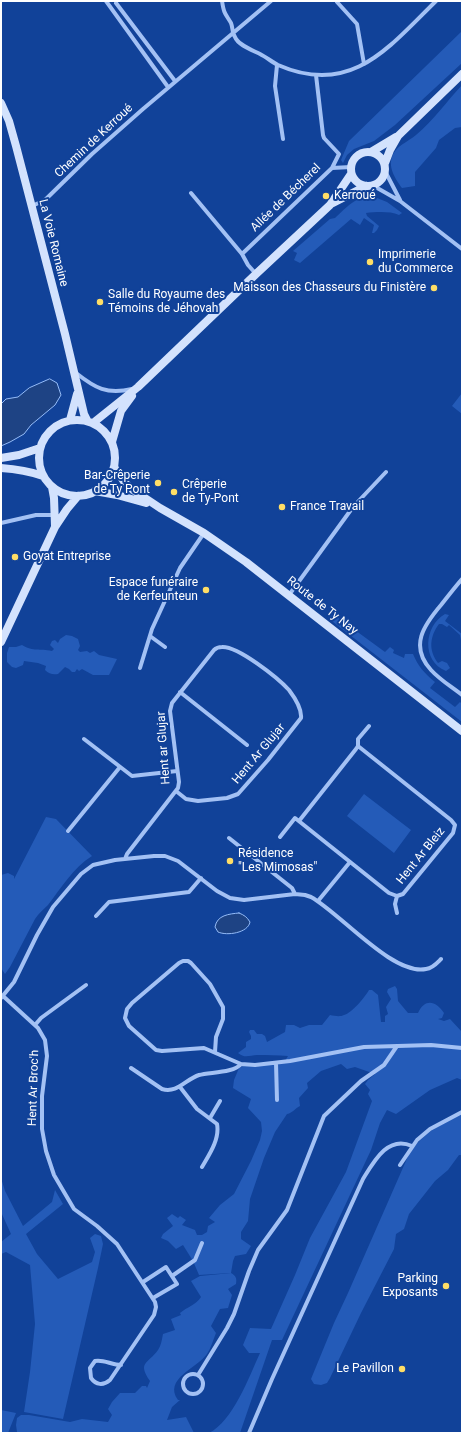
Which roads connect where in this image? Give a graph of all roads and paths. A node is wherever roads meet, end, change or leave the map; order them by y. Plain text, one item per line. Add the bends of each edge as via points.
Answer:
1 (106, 1) edge
2 (222, 1) edge
3 (271, 1) edge
4 (436, 1) edge
5 (337, 2) edge
6 (116, 3) dead end
7 (233, 33) junction
8 (364, 64) junction
9 (277, 65) junction
10 (462, 74) edge
11 (316, 75) junction
12 (175, 81) junction
13 (168, 87) junction
14 (1, 103) edge
15 (398, 136) junction
16 (283, 139) dead end
17 (371, 152) junction
18 (385, 167) junction
19 (332, 168) junction
20 (351, 170) junction
21 (369, 186) junction
22 (191, 193) dead end
23 (400, 201) junction
24 (330, 205) junction
25 (31, 206) junction
26 (462, 249) edge
27 (242, 254) junction
28 (256, 274) junction
29 (74, 372) junction
30 (138, 387) junction
31 (78, 391) junction
32 (70, 420) junction
33 (90, 422) junction
34 (112, 442) junction
35 (40, 448) junction
36 (1, 458) edge
37 (1, 468) edge
38 (114, 468) junction
39 (386, 472) dead end
40 (43, 476) junction
41 (52, 487) junction
42 (95, 491) junction
43 (78, 496) junction
44 (160, 508) junction
45 (59, 515) junction
46 (1, 522) edge
47 (204, 533) junction
48 (462, 578) edge
49 (289, 595) junction
50 (150, 636) junction
51 (1, 642) edge
52 (165, 647) dead end
53 (218, 647) joint
54 (140, 668) dead end
55 (180, 692) junction
56 (462, 695) edge
57 (369, 726) dead end
58 (462, 731) edge
59 (84, 739) dead end
60 (246, 745) dead end
61 (358, 746) junction
62 (120, 767) junction
63 (177, 771) junction
64 (176, 791) junction
65 (299, 820) junction
66 (68, 831) dead end
67 (280, 837) dead end
68 (228, 838) dead end
69 (125, 859) junction
70 (350, 862) junction
71 (201, 878) junction
72 (295, 894) junction
73 (397, 896) junction
74 (318, 901) junction
75 (397, 913) dead end
76 (96, 916) dead end
77 (441, 959) dead end
78 (86, 985) dead end
79 (2, 997) edge
80 (35, 1025) junction
81 (397, 1046) junction
82 (462, 1048) edge
83 (215, 1052) junction
84 (276, 1063) junction
85 (241, 1064) junction
86 (130, 1068) dead end
87 (180, 1086) junction
88 (277, 1100) dead end
89 (220, 1101) dead end
90 (462, 1112) edge
91 (210, 1118) junction
92 (412, 1146) junction
93 (400, 1165) dead end
94 (202, 1167) dead end
95 (202, 1243) dead end
96 (172, 1276) junction
97 (143, 1282) junction
98 (153, 1298) junction
99 (121, 1365) junction
100 (198, 1375) junction
101 (249, 1433) edge

1 - 13 street
2 - 7 street via 224,13 232,25
3 - 7 street, Chemin de Kerroué
4 - 8 street via 391,44
5 - 8 street via 357,24
6 - 12 street
7 - 9 street via 240,43
7 - 12 street, Chemin de Kerroué
8 - 11 street via 342,74
9 - 11 street
9 - 16 street via 276,86
10 - 15 main road
11 - 19 street, Allée de Bécherel via 323,135 339,154
12 - 13 street, Chemin de Kerroué
13 - 25 street, Chemin de Kerroué via 92,154 45,200
14 - 25 main road, La Voie Romaine via 12,133
15 - 17 main road
15 - 18 main road
17 - 18 main road via 379,156
17 - 20 main road via 358,155
18 - 21 main road via 381,180
18 - 23 street
19 - 20 street
19 - 27 street, Allée de Bécherel
20 - 21 main road via 357,182
20 - 24 main road
21 - 23 street
21 - 24 main road
22 - 27 street
23 - 26 street
24 - 28 main road
25 - 29 main road, La Voie Romaine
27 - 28 street
28 - 30 main road
29 - 30 street via 90,384 104,390 121,391
29 - 31 main road, La Voie Romaine
30 - 33 main road
30 - 34 main road via 121,411
31 - 32 main road
31 - 33 main road, La Voie Romaine
32 - 33 main road
32 - 35 main road via 59,423 50,430
33 - 34 main road via 104,431
34 - 38 main road via 115,453
35 - 36 main road
35 - 40 main road via 38,458
37 - 40 main road via 17,469
38 - 42 main road via 104,485
38 - 44 main road, Route de Ty Nay via 128,486
39 - 49 street via 352,507
40 - 41 main road
41 - 43 main road via 64,494
41 - 45 main road
42 - 43 main road
42 - 44 main road, Route de Ty Nay via 130,498
43 - 45 main road
44 - 47 main road, Route de Ty Nay
45 - 46 street via 36,515
45 - 51 main road via 56,527
47 - 49 main road, Route de Ty Nay
47 - 50 street via 180,568
48 - 56 street via 429,620 422,631 420,643 423,658 430,670
49 - 58 main road, Route de Ty Nay
50 - 52 street
50 - 54 street
53 - 55 street, Hent ar Glujar
53 - 64 street, Hent Ar Glujar via 230,648 244,654 286,687 297,704 300,718 238,794 227,798 198,801 186,799
55 - 60 street, Hent Ar Glujar
55 - 63 street, Hent ar Glujar via 170,711
57 - 61 street via 358,739
59 - 62 street, Hent Ar Glujar
61 - 65 street
61 - 73 street, Hent Ar Bleiz via 455,825 453,833 403,894
62 - 63 street, Hent Ar Glujar via 133,776
62 - 66 street
63 - 64 street, Hent ar Glujar via 179,785
64 - 69 street, Hent Ar Glujar
65 - 67 street via 295,818
65 - 70 street, Hent Ar Bleiz
68 - 72 street via 292,888
69 - 71 street via 166,856 178,860
69 - 79 street via 93,865 81,874 53,907 14,982
70 - 73 street, Hent Ar Bleiz via 389,893
70 - 74 street
71 - 72 street via 222,894 234,899
71 - 76 street via 189,892 109,902
72 - 74 street
73 - 75 street, Hent Ar Bleiz
74 - 77 street via 393,960 425,970
78 - 80 street
79 - 80 street, Hent Ar Broc'h
80 - 97 street, Hent Ar Broc'h via 43,1035 47,1051 41,1118 49,1164 74,1209 117,1244
81 - 82 street via 431,1045
81 - 84 street via 364,1047
81 - 100 street via 384,1066 361,1081 324,1116 284,1216 258,1250 234,1314
83 - 83 street via 199,1048 156,1050 129,1026 125,1018 127,1010 175,966 188,961 210,984 222,1007 223,1019 216,1037
83 - 85 street
84 - 85 street
84 - 88 street
85 - 87 street via 232,1070 196,1076
86 - 87 street via 162,1089
87 - 91 street via 197,1109
89 - 91 street
90 - 92 street via 430,1129
91 - 94 street via 217,1124 217,1131 213,1146
92 - 93 street
92 - 101 street via 402,1143 391,1145 379,1156 363,1179
95 - 96 street via 195,1260
96 - 97 street via 166,1267
96 - 98 street via 177,1284
97 - 98 street, Hent Ar Broc'h
98 - 99 street via 156,1305 154,1315
99 - 99 street via 107,1383 97,1384 91,1378 90,1368 95,1361 102,1360
100 - 100 street via 189,1374 185,1378 183,1384 188,1392 198,1392 202,1387 202,1380

